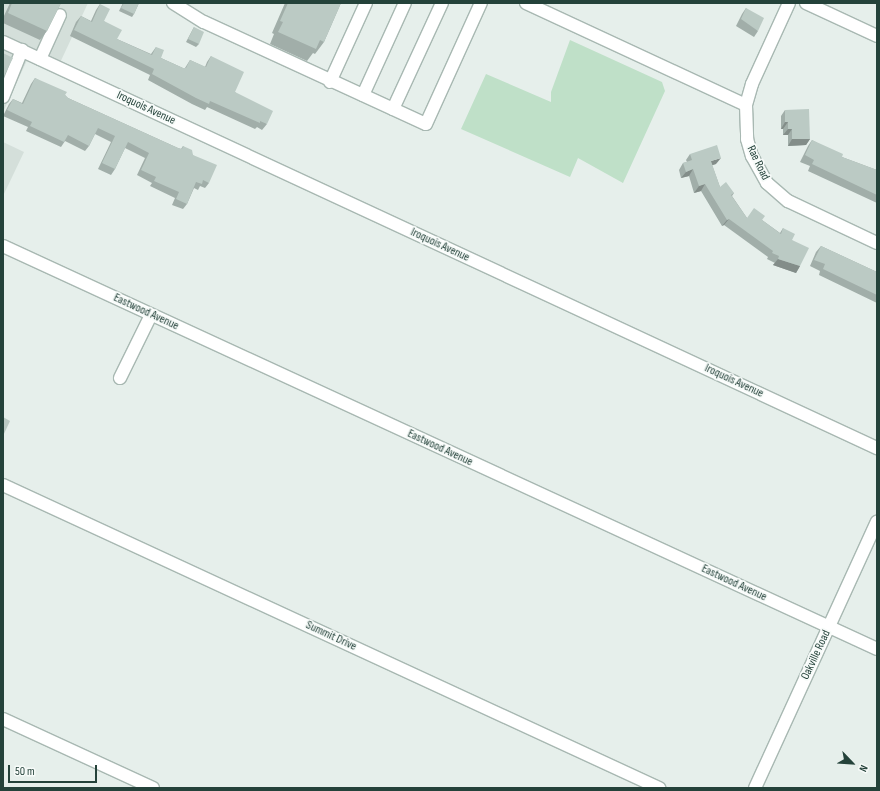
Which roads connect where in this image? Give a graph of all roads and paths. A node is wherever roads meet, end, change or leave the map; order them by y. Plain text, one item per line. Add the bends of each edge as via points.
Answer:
1 (173, 3) edge
2 (366, 3) edge
3 (405, 3) edge
4 (442, 3) edge
5 (481, 3) edge
6 (526, 3) edge
7 (789, 3) edge
8 (806, 3) edge
9 (60, 15) edge
10 (877, 36) edge
11 (3, 42) edge
12 (19, 56) junction
13 (40, 59) junction
14 (330, 82) junction
15 (3, 85) edge
16 (363, 95) junction
17 (3, 96) edge
18 (746, 105) junction
19 (393, 109) junction
20 (877, 244) edge
21 (3, 246) edge
22 (151, 315) junction
23 (120, 378) dead end
24 (877, 448) edge
25 (3, 485) edge
26 (877, 522) edge
27 (829, 626) junction
28 (877, 649) edge
29 (3, 719) edge
30 (153, 788) edge
31 (659, 788) edge
32 (755, 788) edge

1 - 14 street via 204,22
2 - 14 street
3 - 16 street
4 - 19 street
5 - 19 street via 426,124
6 - 18 street
7 - 18 street, Rae Road via 752,84
8 - 10 street
9 - 13 street
11 - 12 street, Iroquois Avenue
12 - 13 street, Iroquois Avenue
12 - 15 street
12 - 17 street via 14,74
13 - 24 street, Iroquois Avenue
14 - 16 street
16 - 19 street
18 - 20 street, Rae Road via 747,139 752,156 767,183 788,201
21 - 22 street, Eastwood Avenue
22 - 23 street
22 - 27 street, Eastwood Avenue
25 - 31 street, Summit Drive
26 - 27 street, Oakville Road
27 - 28 street, Eastwood Avenue
27 - 32 street, Oakville Road
29 - 30 street

